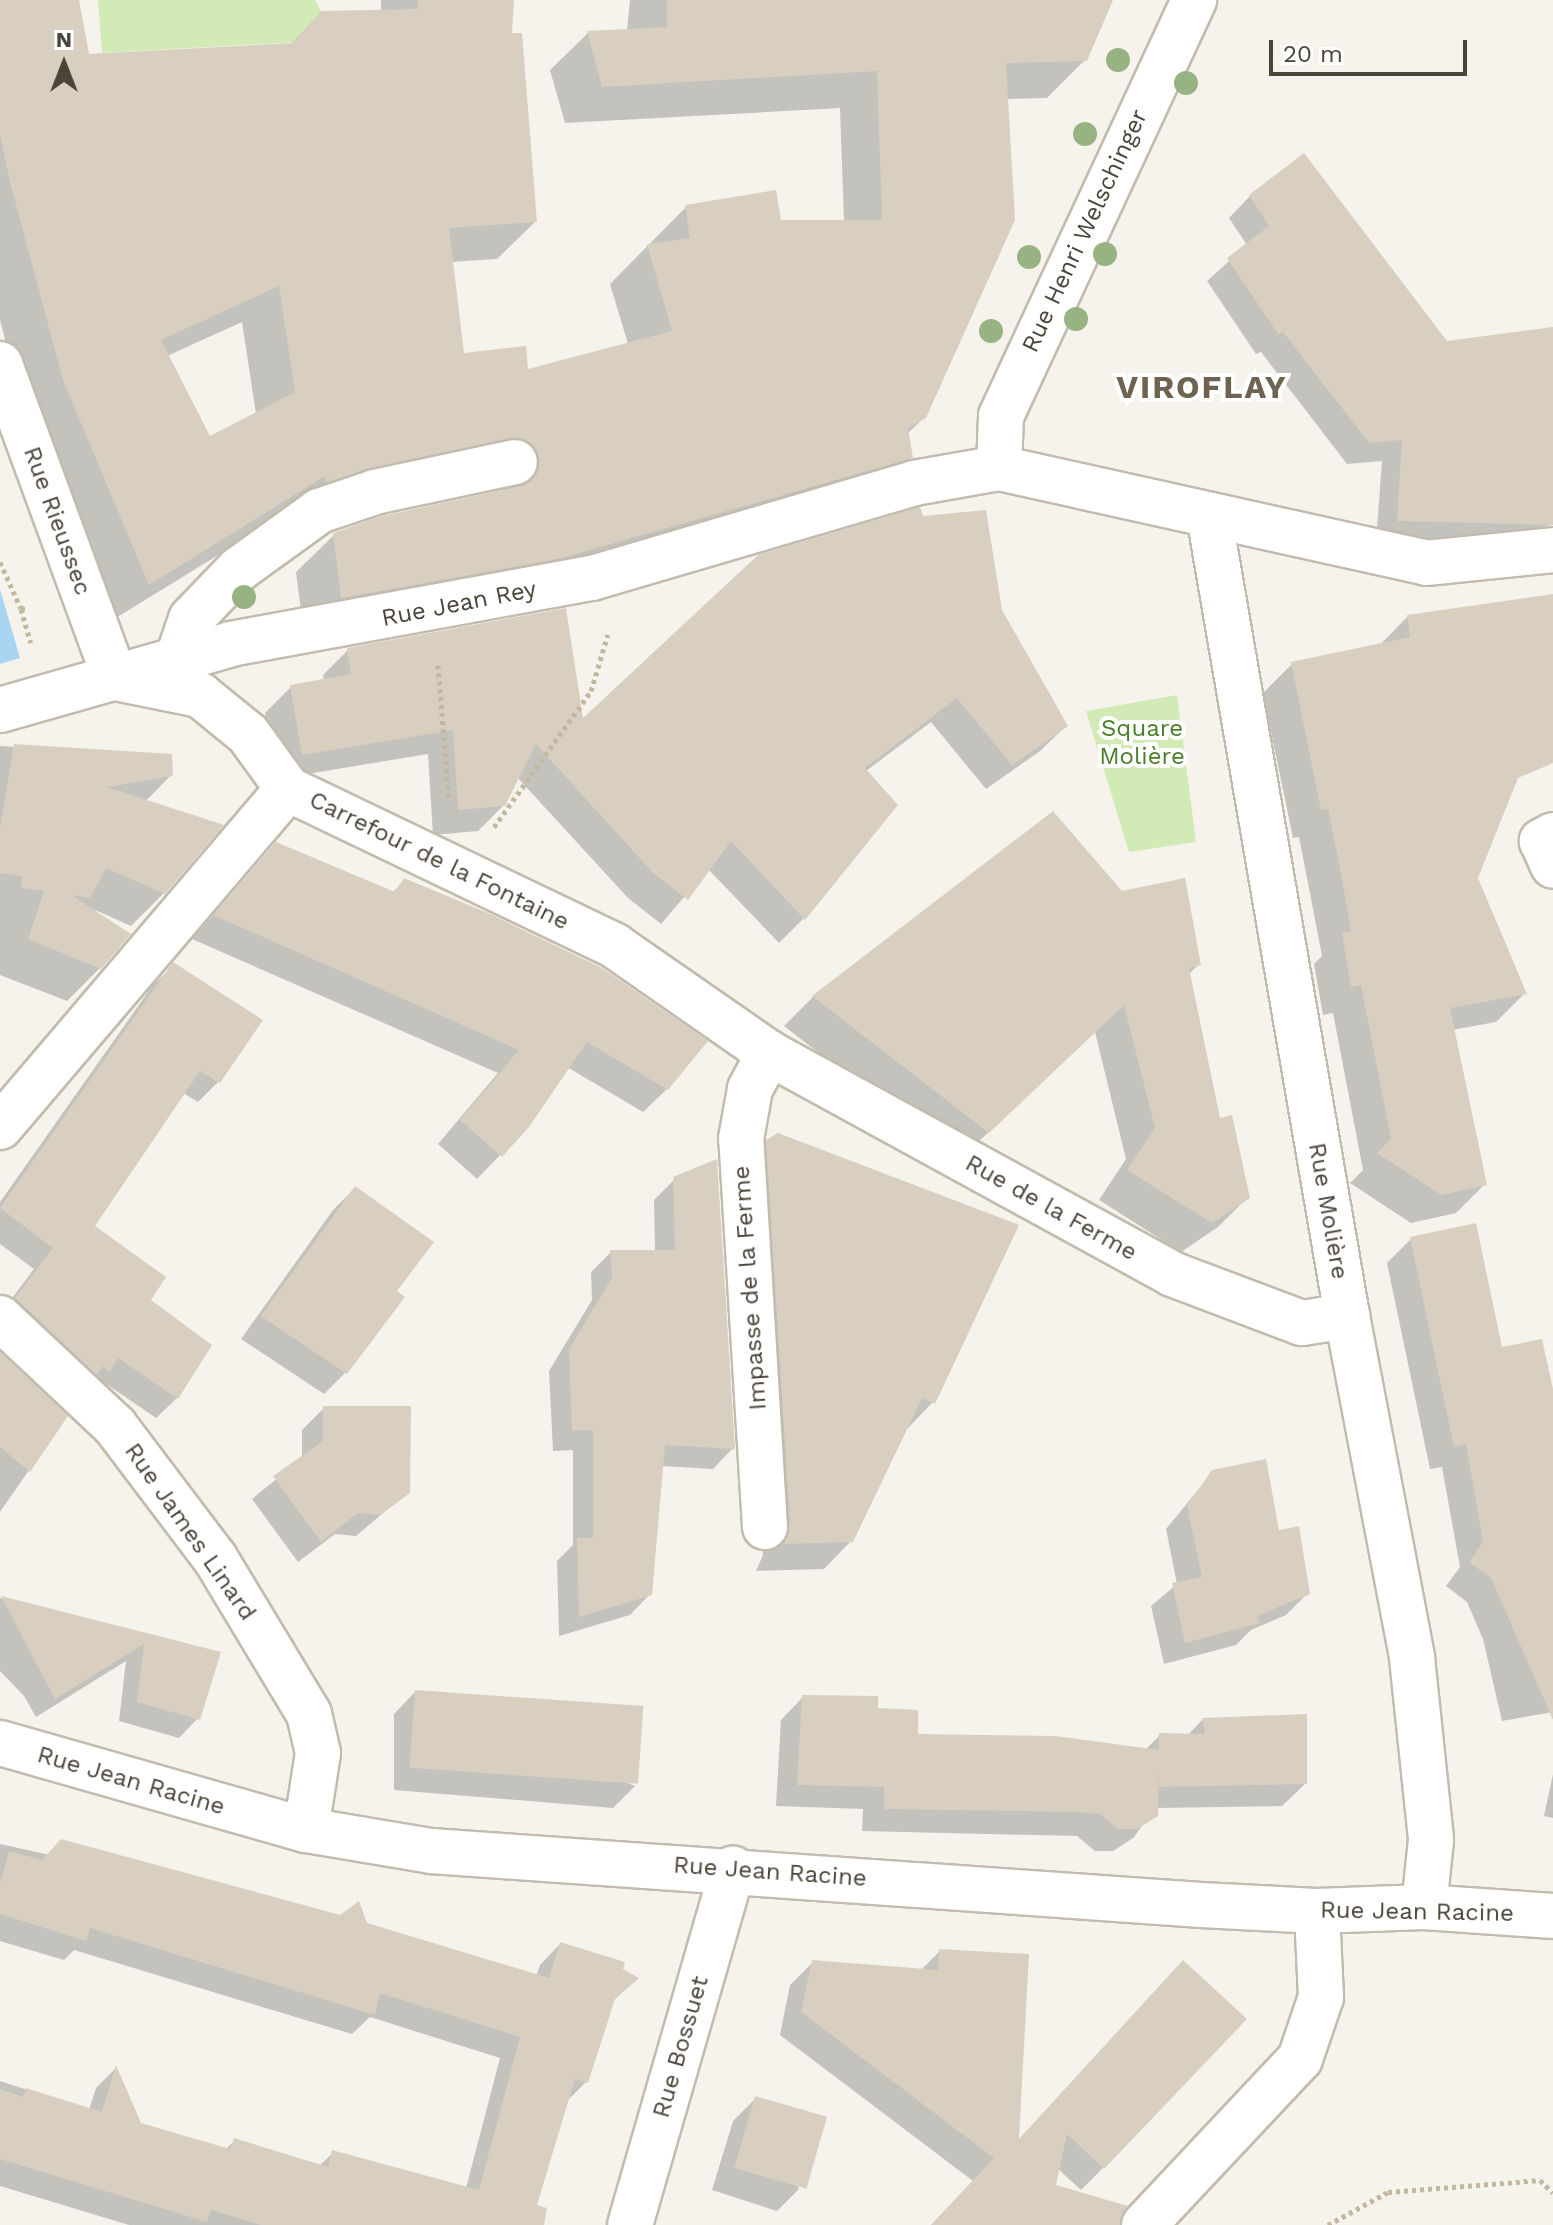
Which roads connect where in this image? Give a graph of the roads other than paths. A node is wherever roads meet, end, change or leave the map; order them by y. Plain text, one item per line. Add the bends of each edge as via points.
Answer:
1 (1194, 0) edge
2 (0, 364) edge
3 (515, 462) dead end
4 (999, 468) junction
5 (1209, 515) junction
6 (1553, 550) edge
7 (177, 660) junction
8 (115, 678) junction
9 (0, 710) edge
10 (288, 789) junction
11 (1553, 835) edge
12 (1553, 866) edge
13 (769, 1053) junction
14 (0, 1127) edge
15 (1347, 1316) junction
16 (0, 1318) edge
17 (765, 1527) dead end
18 (0, 1743) edge
19 (306, 1830) junction
20 (733, 1869) junction
21 (1424, 1907) junction
22 (1317, 1911) junction
23 (1553, 1916) edge
24 (630, 2225) edge
25 (1144, 2225) edge

1 - 4 street, Rue Henri Welschinger via 1001,416
2 - 8 street, Rue Rieussec
3 - 7 street via 375,492 319,511 239,569 191,619
4 - 5 street
4 - 7 street, Rue Jean Rey via 914,483 628,568 231,644
5 - 6 street via 1426,563
5 - 15 street, Rue Molière
7 - 8 street, Rue Jean Rey
8 - 9 street, Rue Jean Rey
8 - 10 street, Carrefour de la Fontaine via 200,695 248,734
10 - 13 street, Carrefour de la Fontaine via 615,946
10 - 14 street
11 - 12 street via 1542,841
13 - 15 street, Rue de la Ferme via 1172,1274 1302,1323
13 - 17 street, Impasse de la Ferme via 750,1089 741,1139
15 - 21 street, Rue Molière via 1412,1658 1431,1840
16 - 19 street, Rue James Linard via 115,1426 215,1558 309,1714 318,1753
18 - 19 street, Rue Jean Racine
19 - 20 street, Rue Jean Racine via 431,1851
20 - 22 street, Rue Jean Racine
20 - 24 street, Rue Bossuet
21 - 22 street, Rue Jean Racine
21 - 23 street, Rue Jean Racine
22 - 25 street via 1321,1997 1300,2059

